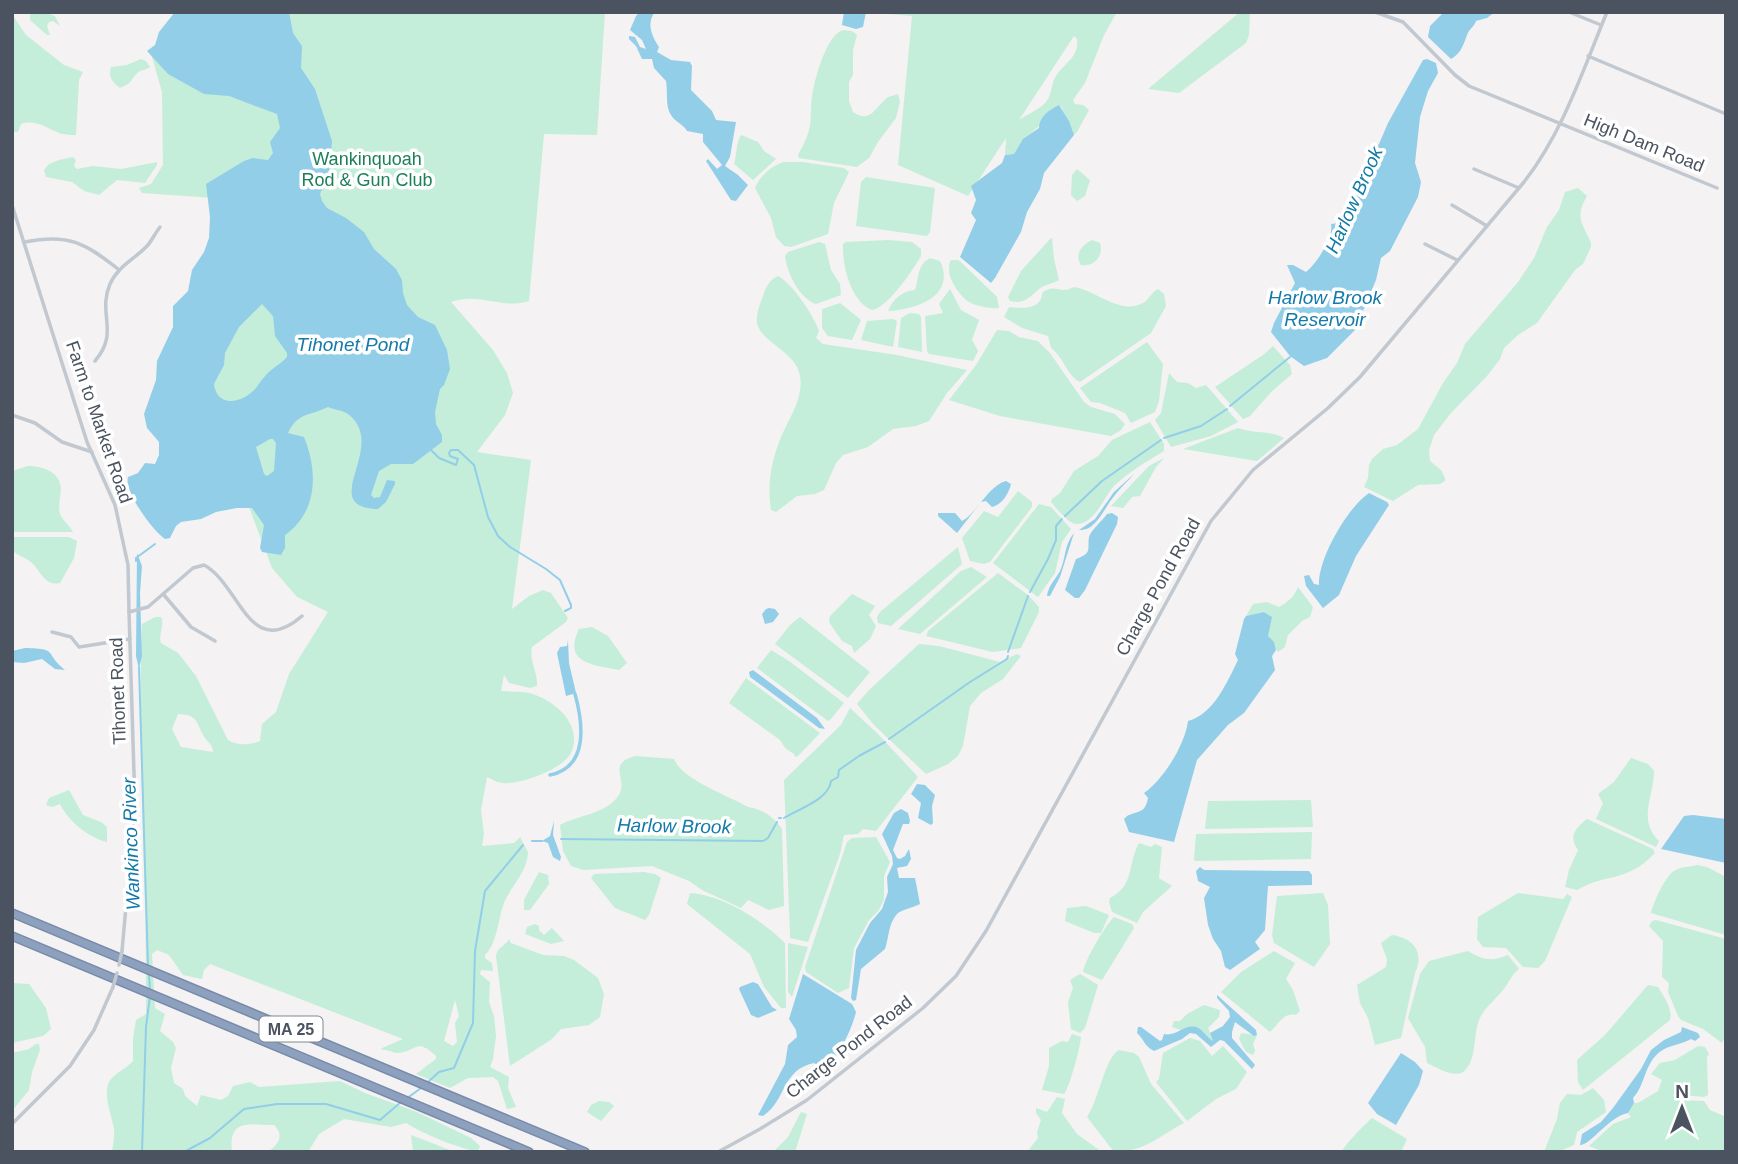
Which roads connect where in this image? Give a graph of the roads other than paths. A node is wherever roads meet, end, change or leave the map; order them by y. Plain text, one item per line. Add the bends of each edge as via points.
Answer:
1 (1376, 12) edge
2 (1569, 12) edge
3 (1607, 12) edge
4 (1601, 25) junction
5 (1588, 57) junction
6 (1726, 114) edge
7 (1560, 123) junction
8 (1474, 169) dead end
9 (1519, 188) junction
10 (1717, 188) dead end
11 (12, 205) edge
12 (1452, 205) dead end
13 (1488, 226) junction
14 (160, 227) dead end
15 (25, 242) junction
16 (1425, 244) dead end
17 (1458, 261) junction
18 (119, 270) junction
19 (95, 361) dead end
20 (12, 415) edge
21 (92, 452) junction
22 (164, 595) junction
23 (132, 611) junction
24 (302, 616) dead end
25 (52, 632) dead end
26 (130, 639) junction
27 (215, 642) dead end
28 (12, 913) edge
29 (12, 936) edge
30 (12, 1124) edge
31 (529, 1152) edge
32 (585, 1152) edge
33 (718, 1152) edge

1 - 7 street, High Dam Road via 1403,22 1469,86
2 - 4 street
3 - 4 street, Charge Pond Road
4 - 5 street, Charge Pond Road
5 - 6 street
5 - 7 street, Charge Pond Road
7 - 9 street, Charge Pond Road
7 - 10 street, High Dam Road
8 - 9 street
9 - 13 street, Charge Pond Road
11 - 15 street, Farm to Market Road
12 - 13 street
13 - 17 street, Charge Pond Road
14 - 18 street via 148,245
15 - 18 street via 70,239
15 - 21 street, Farm to Market Road
16 - 17 street
17 - 33 street, Charge Pond Road via 1352,385 1253,470 1214,516 986,931 956,976 807,1100
18 - 19 street via 105,302 108,335 104,351
20 - 21 street via 35,423 62,442
21 - 23 street, Farm to Market Road via 115,505
22 - 23 street via 143,610
22 - 24 street via 193,568 204,565 259,627 279,630
22 - 27 street via 191,627
23 - 26 street, Tihonet Road
25 - 26 street via 71,637 79,647
26 - 30 street, Tihonet Road, bridge via 135,806 119,965 94,1030 70,1066
28 - 32 highway, MA 25
29 - 31 highway, MA 25

